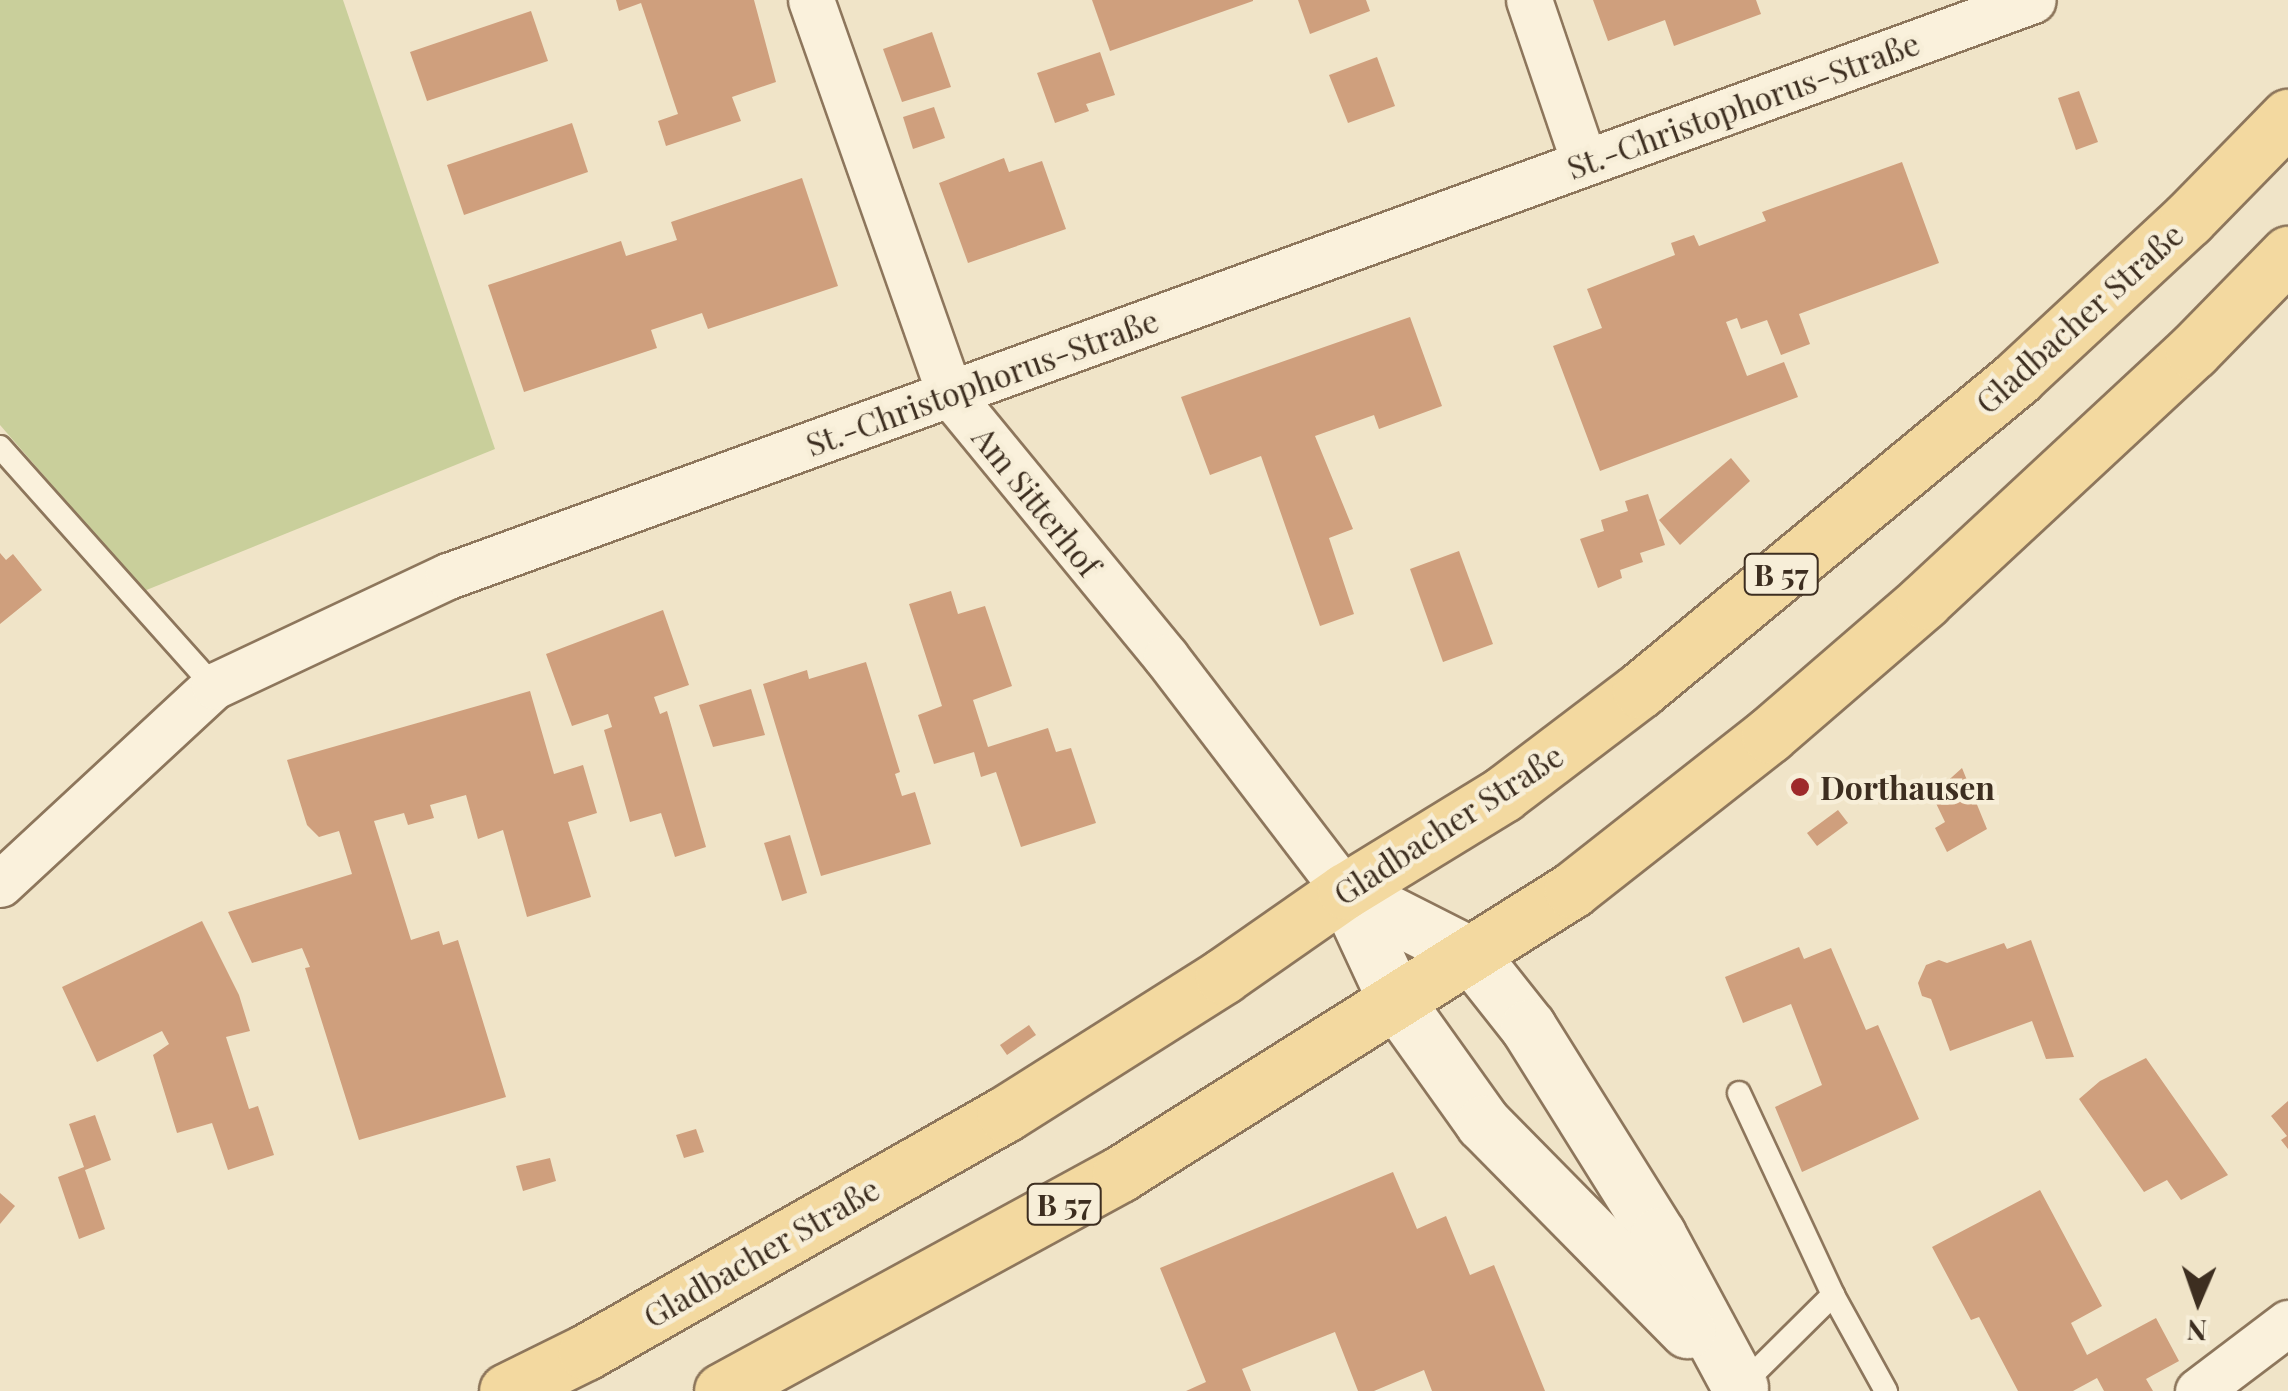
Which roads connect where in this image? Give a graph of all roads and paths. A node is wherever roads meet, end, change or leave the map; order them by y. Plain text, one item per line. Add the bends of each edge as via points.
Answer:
1 (1529, 0) edge
2 (2032, 0) edge
3 (820, 3) edge
4 (2288, 117) edge
5 (1584, 162) junction
6 (2288, 254) edge
7 (950, 394) junction
8 (0, 447) edge
9 (214, 686) junction
10 (0, 884) edge
11 (1345, 891) junction
12 (1471, 956) junction
13 (1396, 1002) junction
14 (1739, 1093) dead end
15 (1833, 1295) junction
16 (2288, 1323) edge
17 (1739, 1390) edge
18 (507, 1391) edge
19 (722, 1391) edge
20 (1886, 1391) edge
21 (2198, 1391) edge

1 - 5 street
2 - 5 street, St.-Christophorus-Straße
3 - 7 street, Am Sitterhof
4 - 11 main road, Gladbacher Straße / B 57 via 2018,377 1833,532 1504,794
5 - 7 street, St.-Christophorus-Straße
6 - 12 main road, B 57 via 1924,602 1572,890
7 - 9 street, St.-Christophorus-Straße via 448,576
7 - 11 street, Am Sitterhof via 1166,657
8 - 9 lane
9 - 10 street, St.-Christophorus-Straße
11 - 12 street
11 - 13 street
11 - 18 main road, Gladbacher Straße / B 57 via 1004,1114
12 - 13 main road, B 57
12 - 17 street via 1528,1026 1658,1236
13 - 17 street via 1483,1123 1617,1254
13 - 19 main road, B 57 via 1120,1174
14 - 15 lane
15 - 17 lane
15 - 20 lane
16 - 21 street

